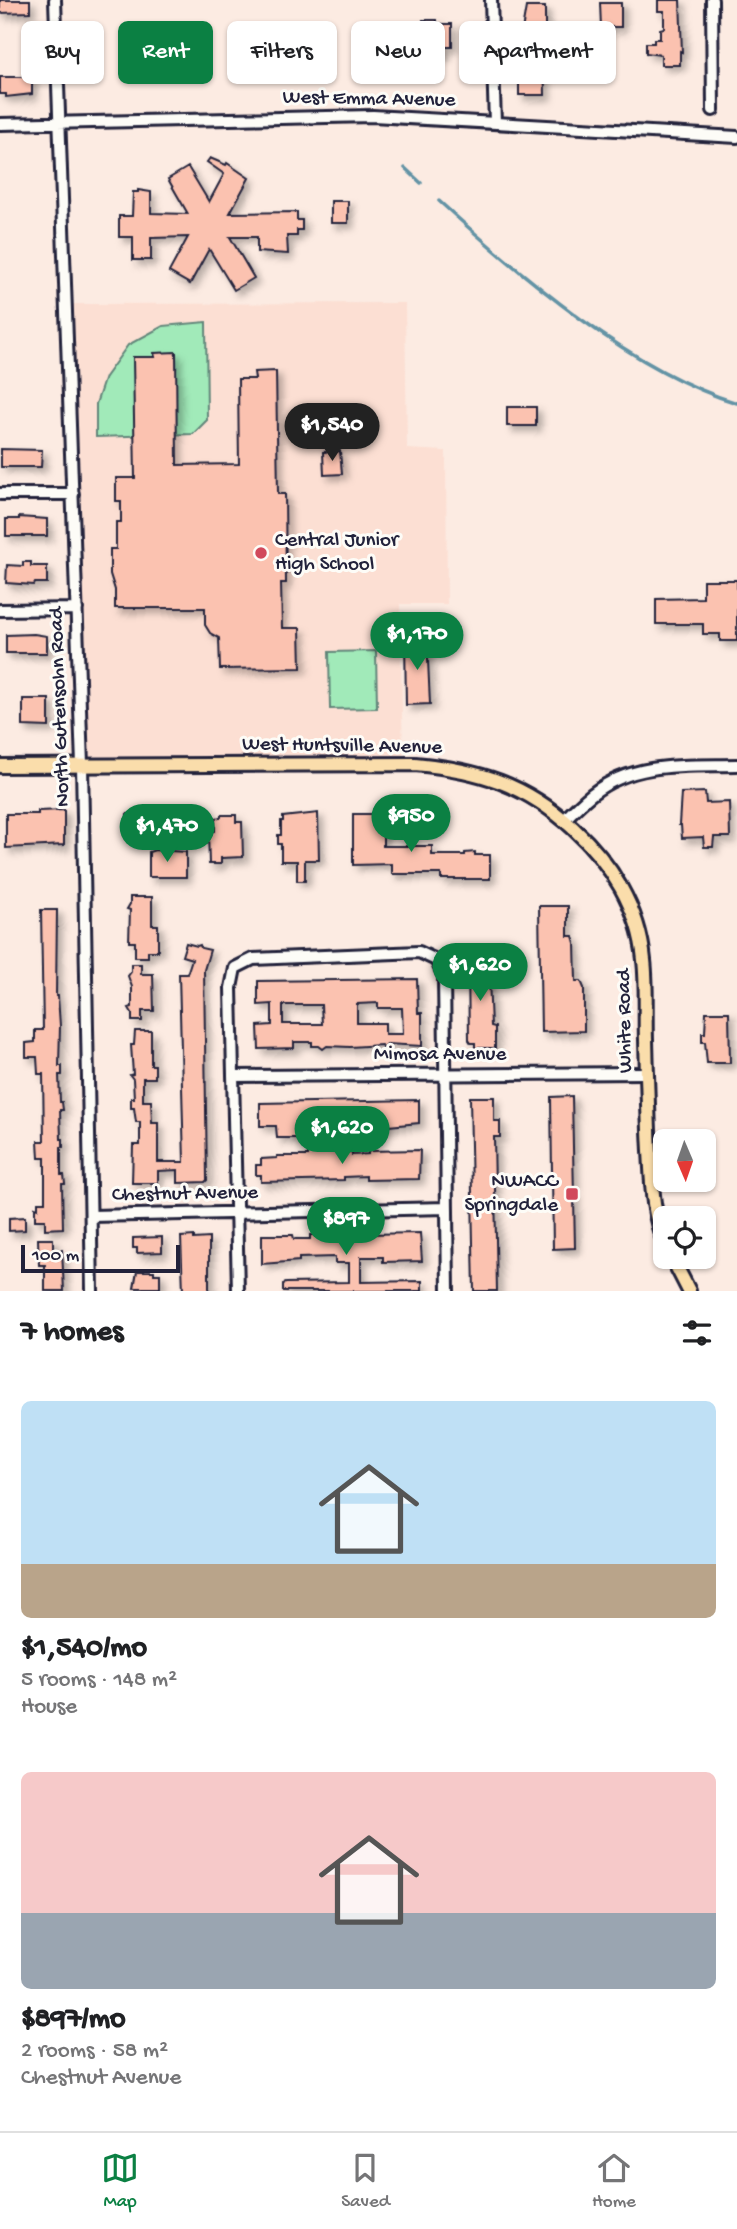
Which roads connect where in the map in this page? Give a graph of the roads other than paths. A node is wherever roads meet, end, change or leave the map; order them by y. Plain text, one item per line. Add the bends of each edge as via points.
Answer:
1 (55, 0) edge
2 (491, 0) edge
3 (712, 0) edge
4 (713, 110) dead end
5 (59, 122) junction
6 (495, 123) junction
7 (0, 124) edge
8 (737, 137) edge
9 (0, 494) edge
10 (73, 494) junction
11 (77, 609) junction
12 (0, 610) edge
13 (82, 765) junction
14 (737, 765) edge
15 (0, 766) edge
16 (564, 820) junction
17 (445, 1073) junction
18 (646, 1073) junction
19 (233, 1076) junction
20 (653, 1206) edge
21 (447, 1208) junction
22 (236, 1214) junction
23 (92, 1216) junction
24 (678, 1269) edge
25 (92, 1291) edge
26 (238, 1291) edge
27 (448, 1291) edge
28 (689, 1291) edge

1 - 5 street, North Gutensohn Road
2 - 6 street
3 - 4 street
5 - 6 street, West Emma Avenue via 349,116
5 - 7 street, West Emma Avenue
5 - 10 street, North Gutensohn Road
6 - 8 street, West Emma Avenue
9 - 10 street
10 - 11 street, North Gutensohn Road
11 - 12 street
11 - 13 street, North Gutensohn Road
13 - 15 main road, West Huntsville Avenue
13 - 16 main road, West Huntsville Avenue via 415,764 456,768 498,779
13 - 23 street, North Gutensohn Road
14 - 16 street via 660,766 636,771 592,793
16 - 18 main road, White Road via 615,874 634,916 644,959
17 - 18 street, Mimosa Avenue
17 - 19 street, Mimosa Avenue
17 - 19 street via 444,976 436,960 419,952 253,958 235,968 231,988
17 - 21 street
18 - 20 main road, White Road
19 - 22 street
21 - 22 street, Chestnut Avenue
21 - 27 street
22 - 23 street, Chestnut Avenue
22 - 26 street
23 - 25 street, North Gutensohn Road
24 - 28 main road

